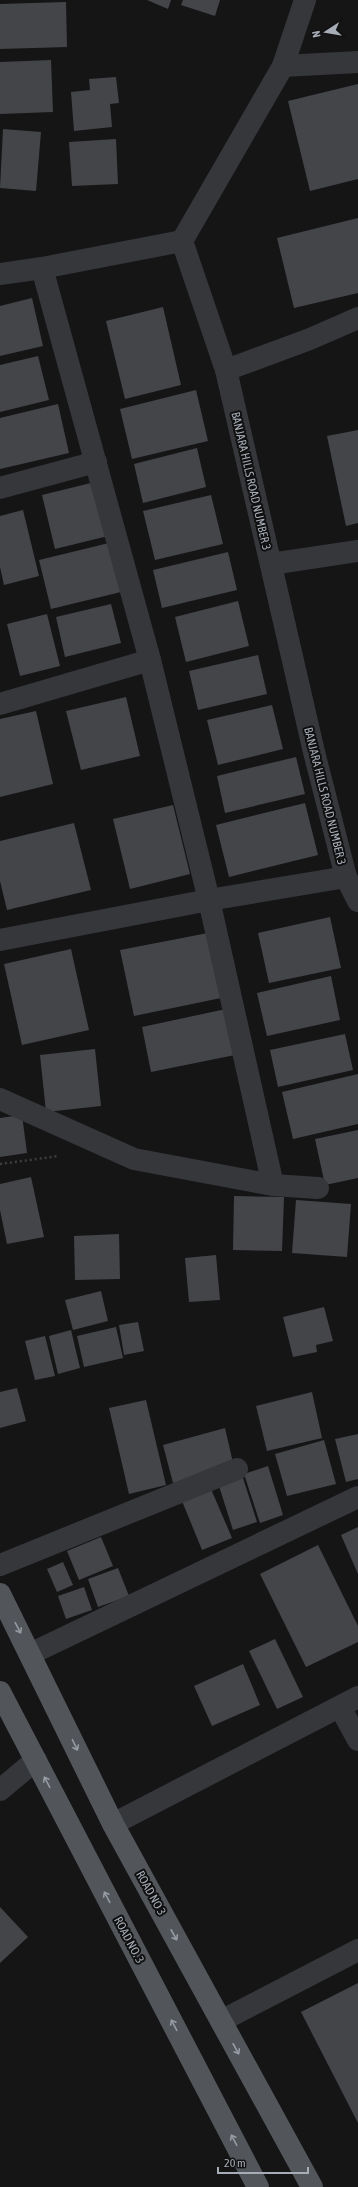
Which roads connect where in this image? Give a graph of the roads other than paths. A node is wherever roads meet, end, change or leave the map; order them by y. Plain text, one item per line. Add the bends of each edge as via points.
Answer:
1 (305, 0) edge
2 (358, 62) edge
3 (283, 66) junction
4 (182, 241) junction
5 (42, 268) junction
6 (0, 274) edge
7 (358, 318) edge
8 (226, 370) junction
9 (96, 462) junction
10 (0, 488) edge
11 (358, 551) edge
12 (271, 564) junction
13 (150, 660) junction
14 (0, 704) edge
15 (346, 877) junction
16 (210, 900) junction
17 (358, 901) edge
18 (0, 940) edge
19 (0, 1099) edge
20 (273, 1185) junction
21 (318, 1188) dead end
22 (237, 1469) dead end
23 (358, 1497) edge
24 (0, 1565) edge
25 (0, 1594) edge
26 (30, 1654) junction
27 (0, 1692) edge
28 (349, 1702) edge
29 (358, 1740) edge
30 (36, 1760) junction
31 (0, 1790) edge
32 (113, 1824) junction
33 (358, 1950) edge
34 (221, 2021) junction
35 (258, 2187) edge
36 (312, 2187) edge

1 - 3 street
2 - 3 street
3 - 4 street
4 - 5 street
4 - 8 street, BANJARA HILLS ROAD NUMBER 3
5 - 6 street
5 - 9 street
7 - 8 street
8 - 12 street, BANJARA HILLS ROAD NUMBER 3
9 - 10 street
9 - 13 street
11 - 12 street
12 - 15 street, BANJARA HILLS ROAD NUMBER 3
13 - 14 street
13 - 16 street
15 - 16 street
15 - 17 street, BANJARA HILLS ROAD NUMBER 3
16 - 18 street
16 - 20 street
19 - 20 street via 134,1159
20 - 21 street
22 - 24 street
23 - 26 street
25 -> 26 main road, ROAD NO 3
26 -> 32 main road, ROAD NO 3
27 - 30 main road, ROAD NO. 3
28 - 29 street
28 - 32 street
30 - 31 street
35 -> 30 main road, ROAD NO. 3
32 -> 34 main road, ROAD NO 3
33 - 34 street
34 -> 36 main road, ROAD NO 3

